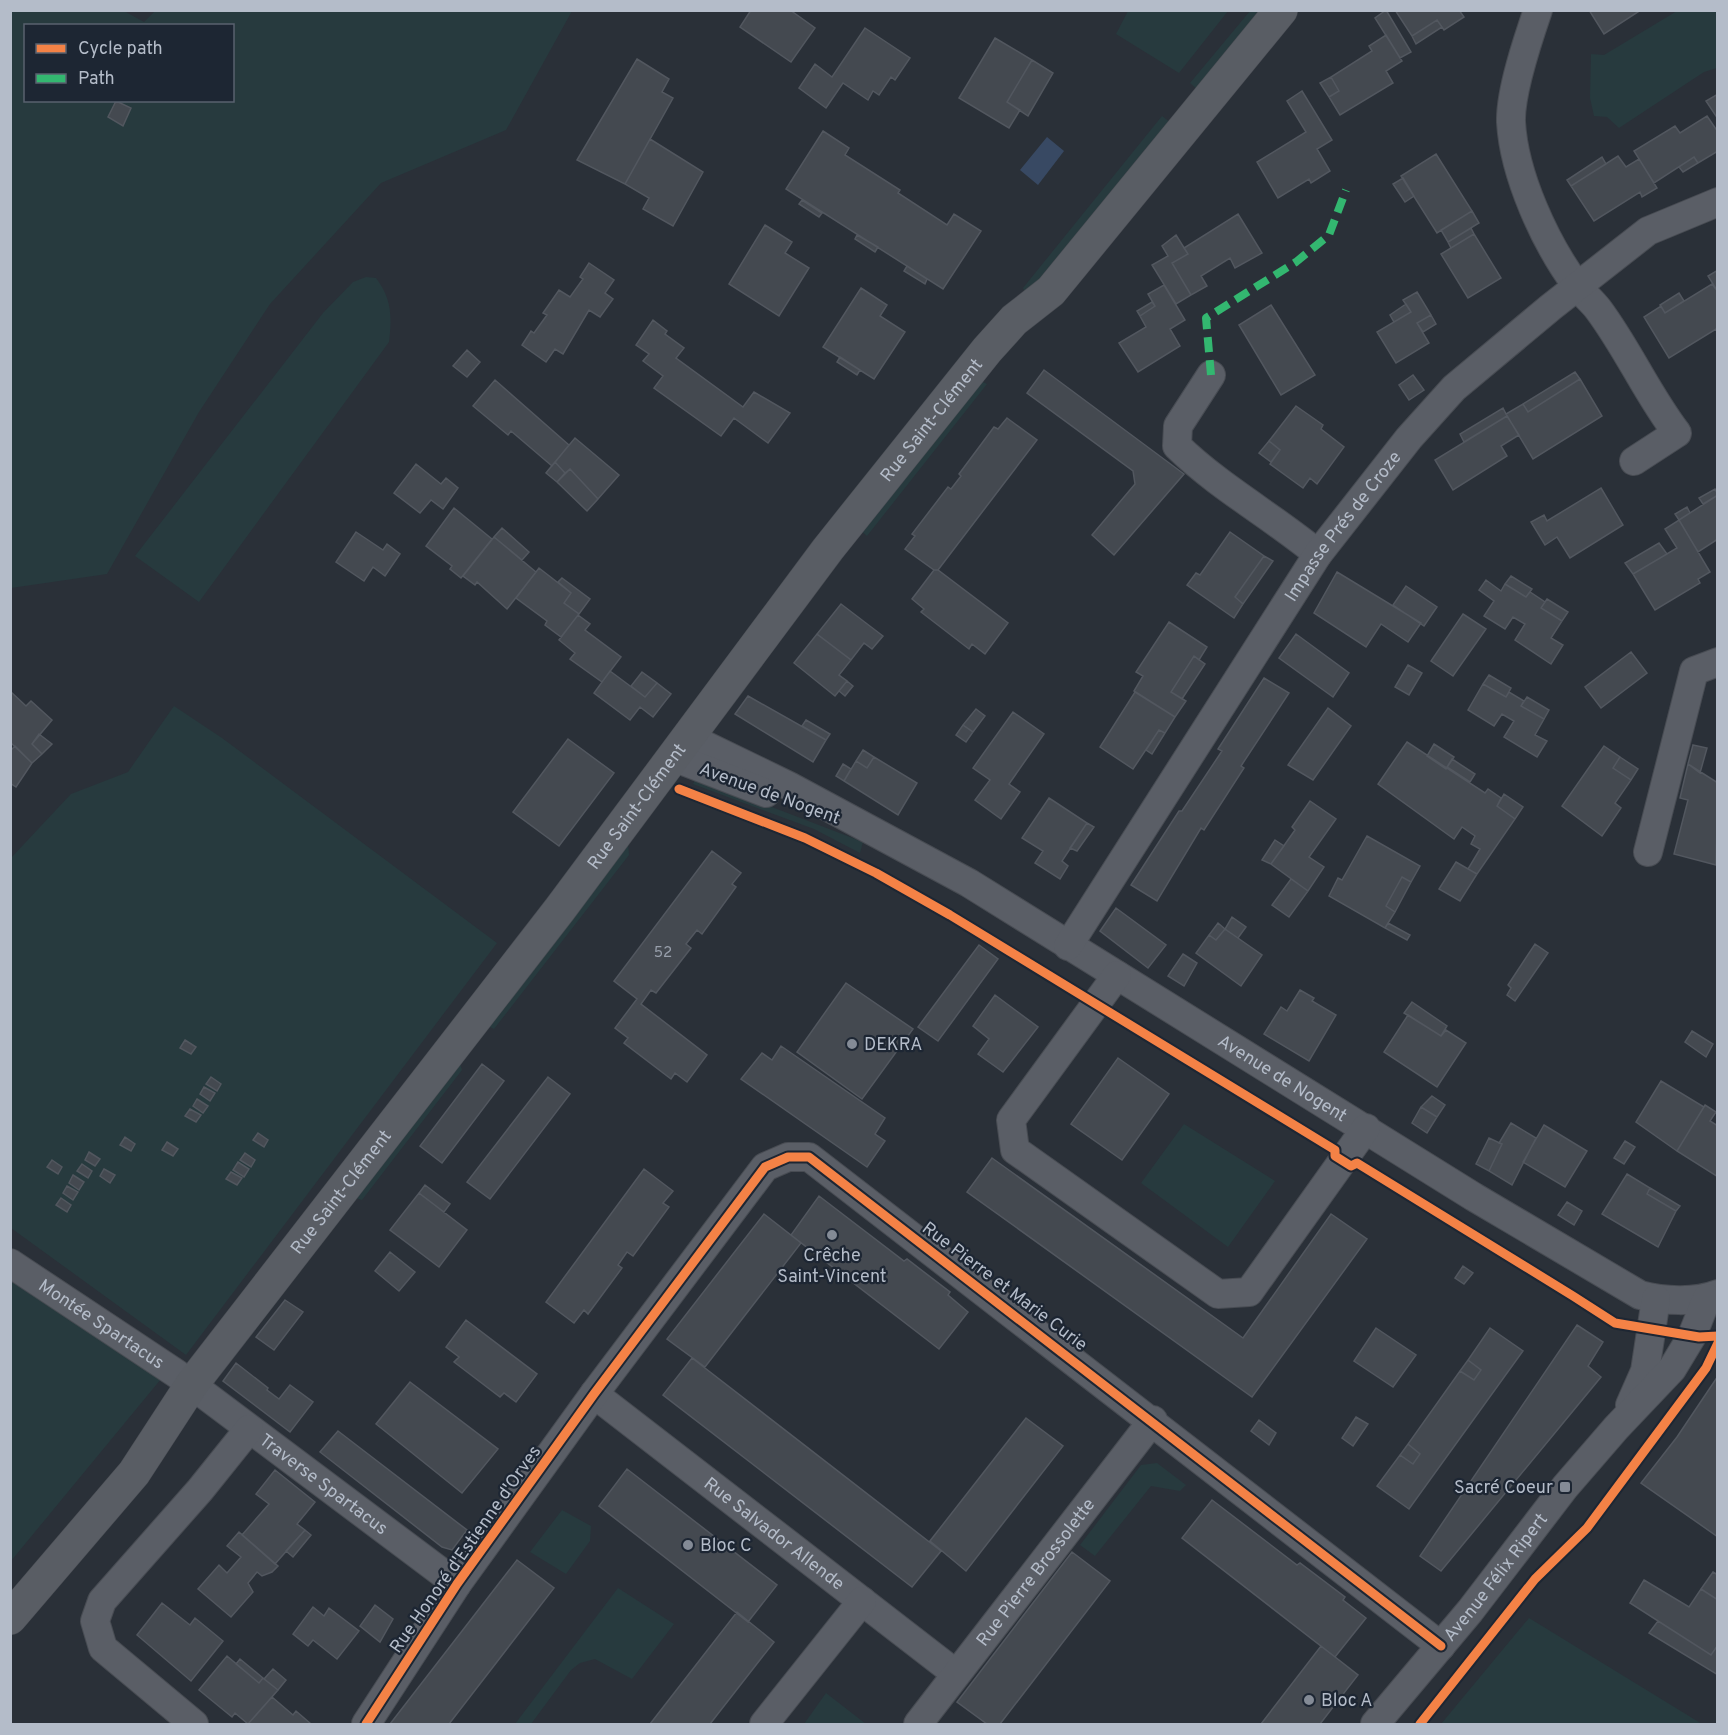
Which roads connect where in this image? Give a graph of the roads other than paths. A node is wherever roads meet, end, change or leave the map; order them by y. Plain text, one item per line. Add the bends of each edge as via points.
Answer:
1 (1281, 10) edge
2 (1538, 10) edge
3 (1718, 202) edge
4 (1577, 286) junction
5 (1211, 375) dead end
6 (1634, 461) dead end
7 (1318, 554) junction
8 (1718, 662) edge
9 (681, 747) junction
10 (1648, 852) dead end
11 (1068, 946) junction
12 (1117, 975) junction
13 (1366, 1128) junction
14 (10, 1263) edge
15 (1712, 1296) edge
16 (1656, 1299) junction
17 (192, 1384) junction
18 (594, 1394) junction
19 (1153, 1420) junction
20 (1616, 1428) junction
21 (249, 1429) junction
22 (457, 1584) junction
23 (862, 1600) junction
24 (10, 1618) edge
25 (1441, 1646) junction
26 (955, 1673) junction
27 (194, 1725) edge
28 (366, 1725) edge
29 (764, 1725) edge
30 (918, 1725) edge
31 (1375, 1725) edge

1 - 9 main road, Rue Saint-Clément via 1051,291 1014,320 987,350 828,549
2 - 4 street via 1522,60 1511,121 1523,179 1541,230
3 - 4 street, Impasse Prés de Croze via 1648,231
4 - 6 street via 1599,309 1677,433
4 - 7 street, Impasse Prés de Croze via 1454,388 1409,438
5 - 7 street via 1178,426 1177,446
7 - 11 street, Impasse Prés de Croze
8 - 10 street via 1694,671
9 - 11 street, Avenue de Nogent via 867,828 969,883
9 - 17 main road, Rue Saint-Clément
11 - 12 street, Avenue de Nogent
12 - 13 street, Avenue de Nogent
12 - 13 street via 1011,1120 1015,1150 1218,1294 1250,1292
13 - 16 street, Avenue de Nogent via 1530,1231 1640,1295
14 - 17 street, Montée Spartacus
15 - 16 street, Avenue de Nogent
15 - 20 street, Avenue Félix Ripert via 1672,1369
16 - 20 street, Avenue Félix Ripert via 1645,1371
17 - 21 street, Traverse Spartacus
17 - 24 main road, Rue Saint-Clément via 134,1473
18 - 19 street, Rue Pierre et Marie Curie via 765,1167 788,1157 809,1157
18 - 22 street, Rue Honoré d'Estienne d'Orves
18 - 23 street, Rue Salvador Allende
19 - 25 street, Rue Pierre et Marie Curie
19 - 26 street, Rue Pierre Brossolette
20 - 25 street, Avenue Félix Ripert
21 - 22 street, Traverse Spartacus
21 - 27 street via 102,1601 95,1621 103,1648
22 - 28 street, Rue Honoré d'Estienne d'Orves
23 - 26 street, Rue Salvador Allende
23 - 29 street
25 - 31 street, Avenue Félix Ripert
26 - 30 street, Rue Pierre Brossolette

